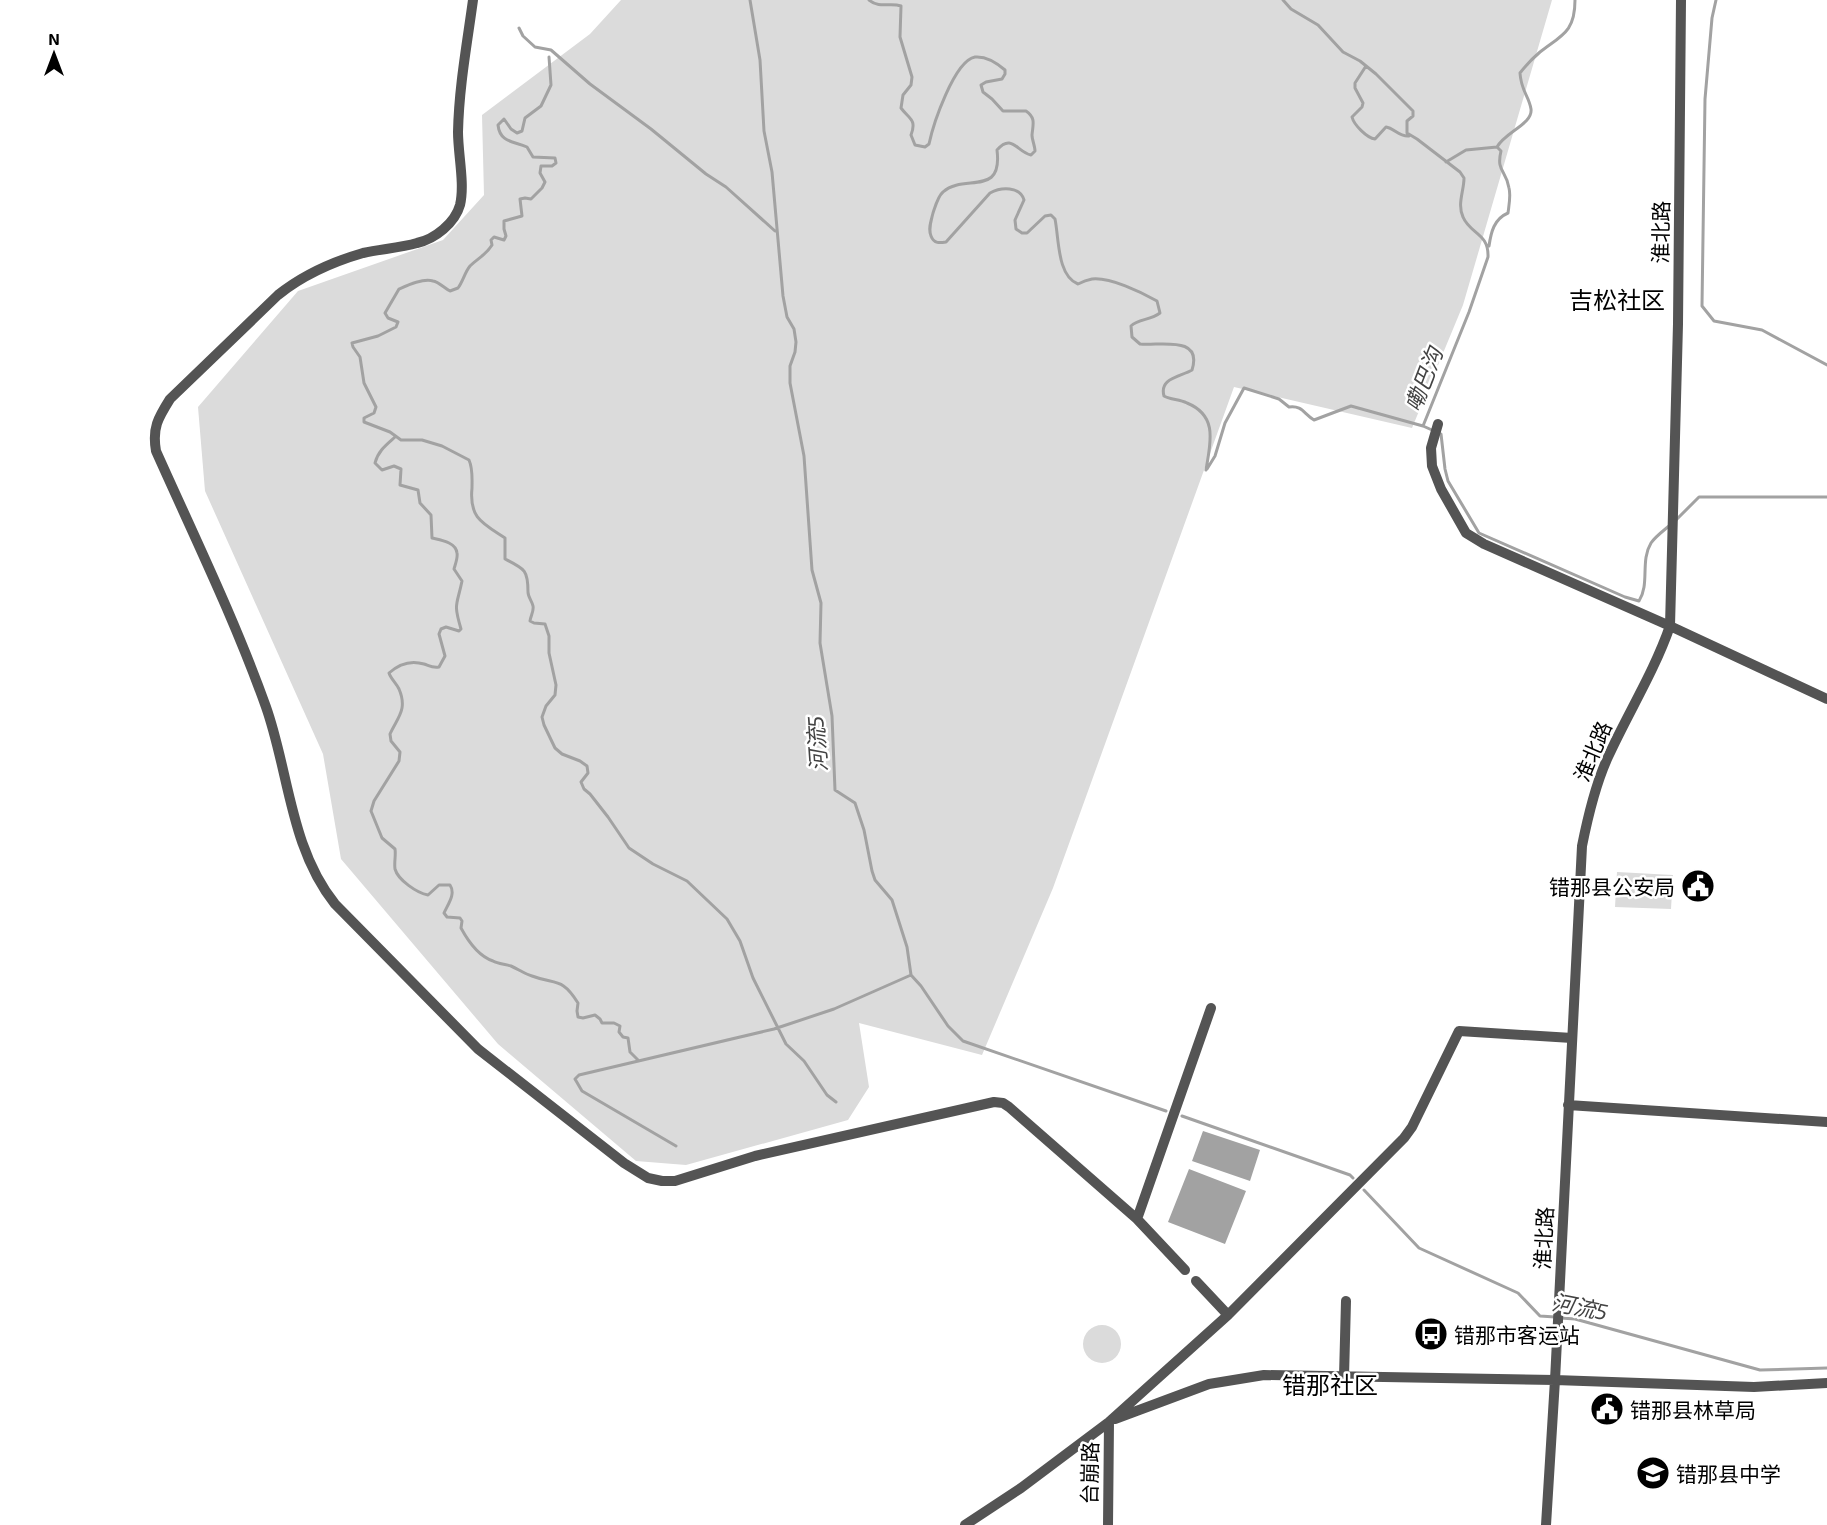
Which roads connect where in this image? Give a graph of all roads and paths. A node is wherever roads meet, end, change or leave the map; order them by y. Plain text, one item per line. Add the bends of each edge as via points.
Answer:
1 (473, 0) edge
2 (1681, 0) edge
3 (1438, 424) dead end
4 (1671, 626) junction
5 (1827, 699) edge
6 (1211, 1008) dead end
7 (1572, 1038) junction
8 (1568, 1106) junction
9 (1827, 1122) edge
10 (1137, 1219) junction
11 (1185, 1270) dead end
12 (1196, 1281) dead end
13 (1346, 1301) dead end
14 (1227, 1315) junction
15 (1344, 1377) junction
16 (1555, 1380) junction
17 (1827, 1383) edge
18 (1110, 1422) junction
19 (965, 1525) edge
20 (1108, 1525) edge
21 (1546, 1525) edge

1 - 10 street via 460,104 460,206 454,216 435,236 420,243 363,254 291,284 170,399 154,430 156,451 252,669 273,729 302,839 323,889 478,1049 600,1146 648,1178 675,1181 755,1156 994,1102 1009,1107
2 - 4 street, 淮北路
3 - 4 street via 1433,437 1432,466 1466,533
4 - 5 street
4 - 7 street, 淮北路 via 1608,758 1590,808 1582,846
6 - 10 street
7 - 8 street, 淮北路
7 - 14 street via 1459,1031 1404,1138
8 - 9 street
8 - 16 street, 淮北路
10 - 11 street
12 - 14 street
13 - 15 street
14 - 18 street
15 - 16 street
15 - 18 street via 1264,1375 1229,1380
16 - 17 street via 1754,1387
16 - 21 street, 淮北路
18 - 19 street
18 - 20 street, 台崩路

